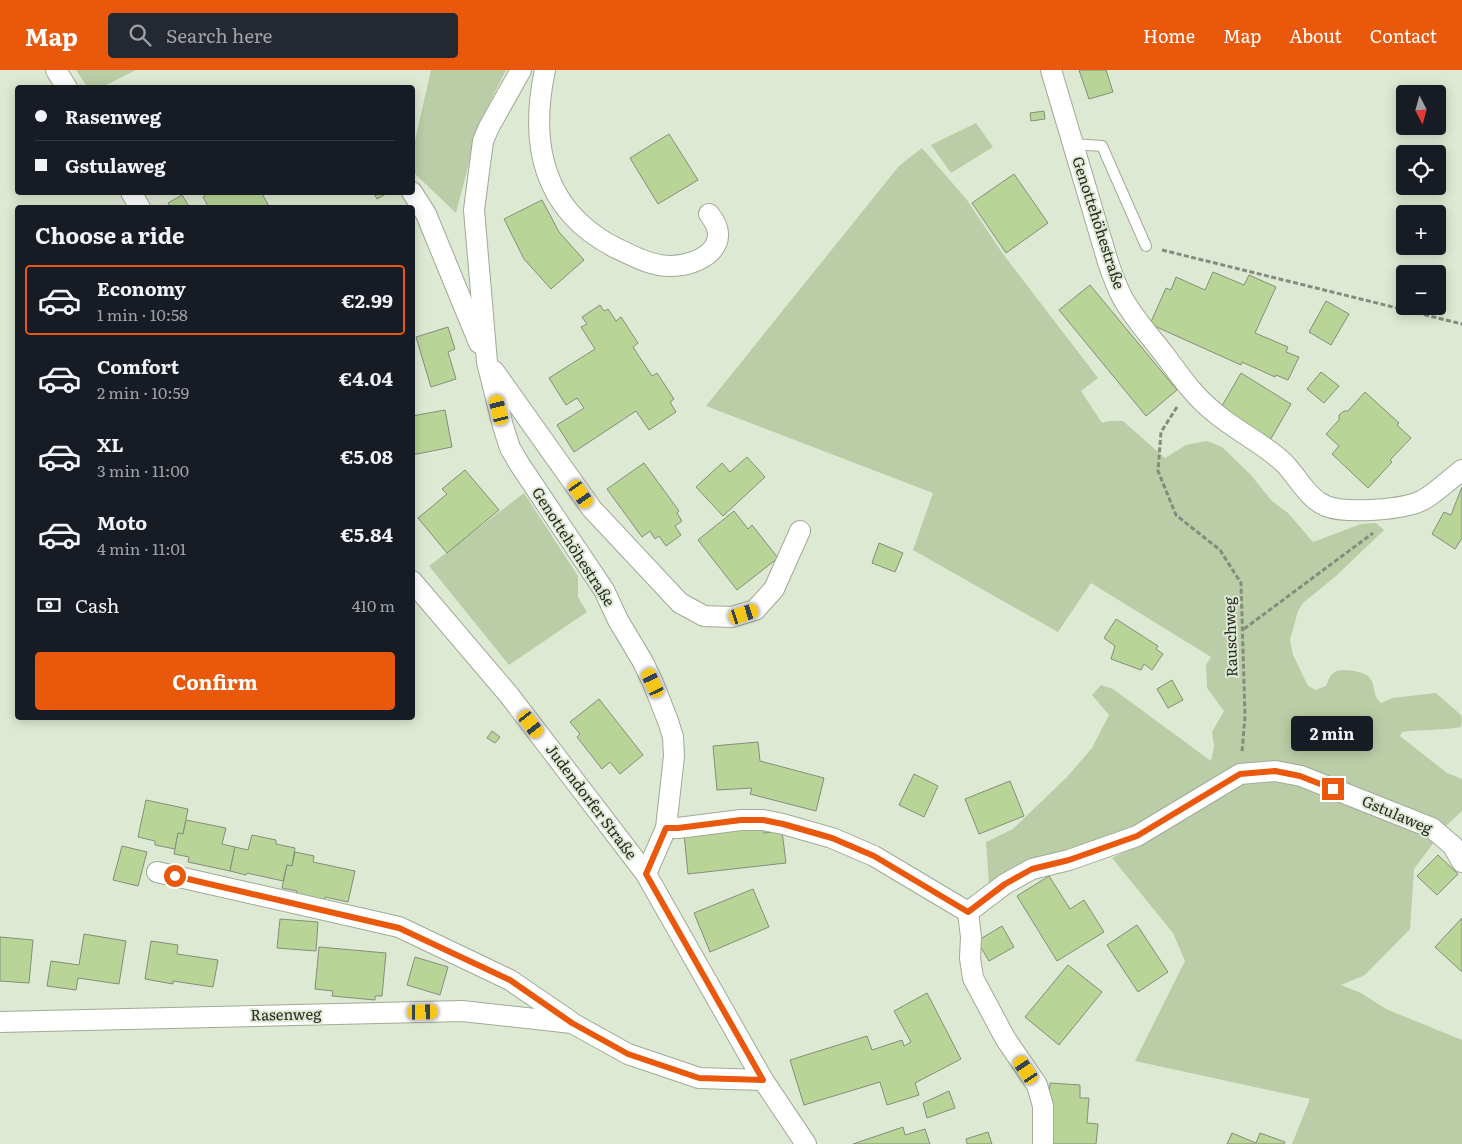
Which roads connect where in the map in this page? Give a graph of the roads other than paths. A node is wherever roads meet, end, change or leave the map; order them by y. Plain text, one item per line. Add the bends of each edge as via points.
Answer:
1 (56, 70) edge
2 (521, 70) edge
3 (545, 70) edge
4 (1051, 70) edge
5 (65, 85) edge
6 (1072, 144) junction
7 (414, 195) edge
8 (709, 214) dead end
9 (1146, 246) road end
10 (487, 362) junction
11 (1462, 470) edge
12 (800, 531) dead end
13 (415, 585) edge
14 (666, 828) junction
15 (1462, 862) edge
16 (157, 872) dead end
17 (646, 874) junction
18 (968, 912) junction
19 (0, 1022) edge
20 (572, 1023) junction
21 (763, 1080) junction
22 (806, 1144) edge
23 (1043, 1144) edge

1 - 5 street
2 - 10 street, Genottehöhestraße via 483,141 474,210
3 - 8 street via 538,126 544,163 556,194 576,220 608,244 637,258 670,266 702,258 711,252 719,236 718,227
4 - 6 street, Genottehöhestraße
6 - 9 lane via 1102,146
6 - 11 street, Genottehöhestraße via 1108,262 1134,316 1190,388 1214,413 1284,463 1315,500 1326,506 1349,510 1412,504 1436,492
7 - 10 street, Genottehöhestraße via 426,214
10 - 12 street, Genottehöhestraße via 592,509 680,602 704,616 732,617 754,610 774,589
10 - 14 street, Genottehöhestraße via 510,448 604,590 643,662 668,721 674,756
13 - 17 street, Judendorfer Straße via 509,695
14 - 17 street, Genottehöhestraße
14 - 18 street via 741,820 783,824 832,838 874,856
15 - 18 street, Gstulaweg via 1453,846 1432,828 1300,776 1275,771 1240,774 1137,836 1069,860 1032,869 1005,884
16 - 20 street, Rasenweg via 399,928 510,980
17 - 21 street, Judendorfer Straße
18 - 23 street via 973,978 1005,1038 1037,1085 1043,1106
19 - 20 street, Rasenweg via 462,1011
20 - 21 street, Rasenweg via 628,1054 699,1078
21 - 22 street, Judendorfer Straße

